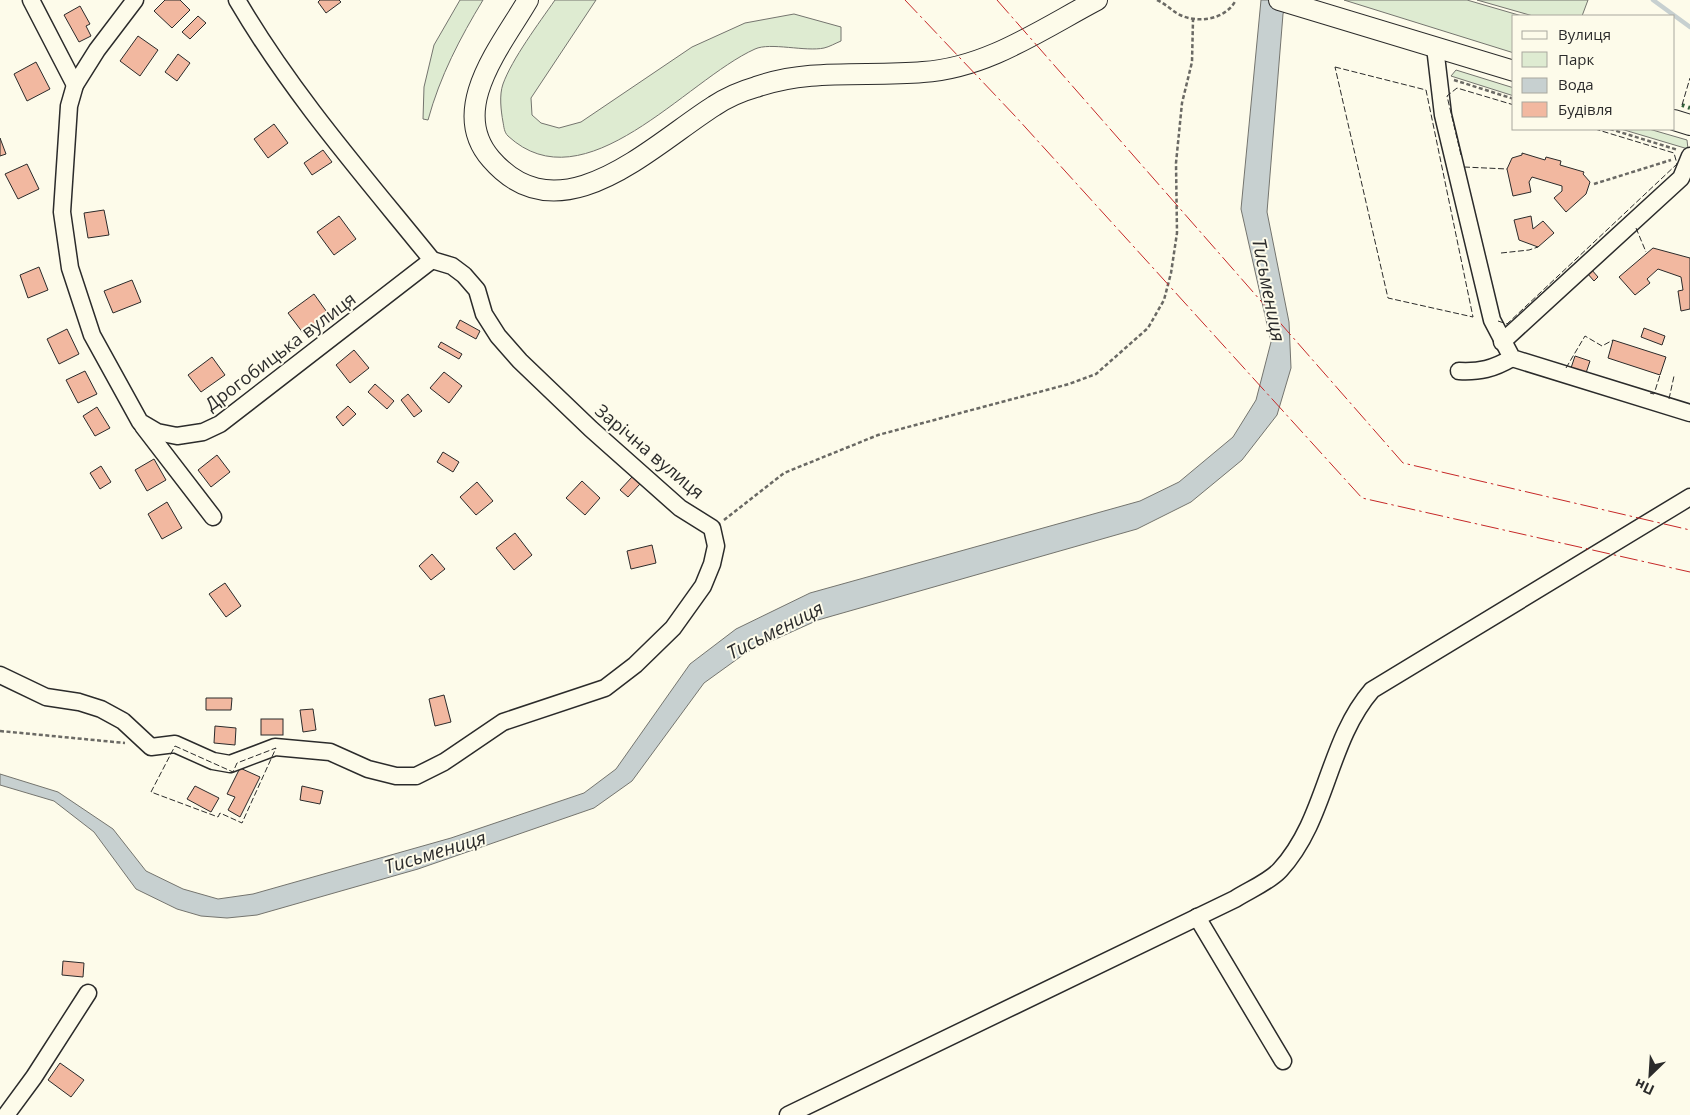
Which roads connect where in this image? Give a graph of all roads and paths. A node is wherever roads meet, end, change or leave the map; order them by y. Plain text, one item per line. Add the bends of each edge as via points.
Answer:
1 (31, 0) edge
2 (135, 0) edge
3 (237, 0) edge
4 (528, 0) edge
5 (1097, 0) edge
6 (1157, 0) edge
7 (1236, 0) edge
8 (1279, 0) edge
9 (1193, 20) junction
10 (1435, 48) junction
11 (1512, 70) edge
12 (1438, 76) junction
13 (75, 85) junction
14 (1512, 98) edge
15 (1675, 120) edge
16 (1690, 125) edge
17 (1613, 130) edge
18 (1682, 155) edge
19 (1594, 184) dead end
20 (432, 260) junction
21 (1502, 342) junction
22 (1512, 358) junction
23 (1459, 370) dead end
24 (1690, 413) edge
25 (140, 422) junction
26 (1690, 497) edge
27 (213, 517) dead end
28 (712, 528) junction
29 (0, 675) edge
30 (0, 731) edge
31 (151, 747) junction
32 (1197, 917) junction
33 (88, 993) dead end
34 (1283, 1061) dead end
35 (6, 1115) edge
36 (788, 1115) edge

1 - 13 street
2 - 13 street
3 - 20 street via 318,120
4 - 5 main road via 484,75 474,102 474,125 482,148 504,173 524,184 549,190 590,184 616,173 716,104 756,87 783,79 826,74 924,72 964,66 1017,43
6 - 9 path
7 - 9 path via 1226,13
8 - 10 main road
9 - 28 path via 1192,62 1182,103 1176,163 1177,233 1164,300 1148,328 1096,374 878,436 818,459 784,473
10 - 11 main road
10 - 12 street
12 - 14 path
12 - 21 street via 1443,114 1492,320
13 - 25 street via 69,106 62,212 70,268 92,335
15 - 16 main road
17 - 18 path
18 - 19 path
18 - 21 street via 1681,178
20 - 25 street, Дрогобицька вулиця via 220,424 203,432 177,436 157,432
20 - 28 street, Зарічна вулиця via 452,266 464,275 477,290 484,314 498,336 591,429 680,508
21 - 22 street
22 - 23 street via 1495,368 1479,372
22 - 24 street
25 - 27 street
26 - 32 street via 1372,690 1359,705 1340,743 1310,826 1295,852 1278,872 1235,899
28 - 31 street via 716,546 703,586 673,628 635,665 605,688 503,722 444,762 416,776 396,776 368,769 330,752 275,747 230,764 213,762 175,744
29 - 31 street via 46,697 101,709 123,721
30 - 31 path
32 - 34 street
32 - 36 street
33 - 35 street

